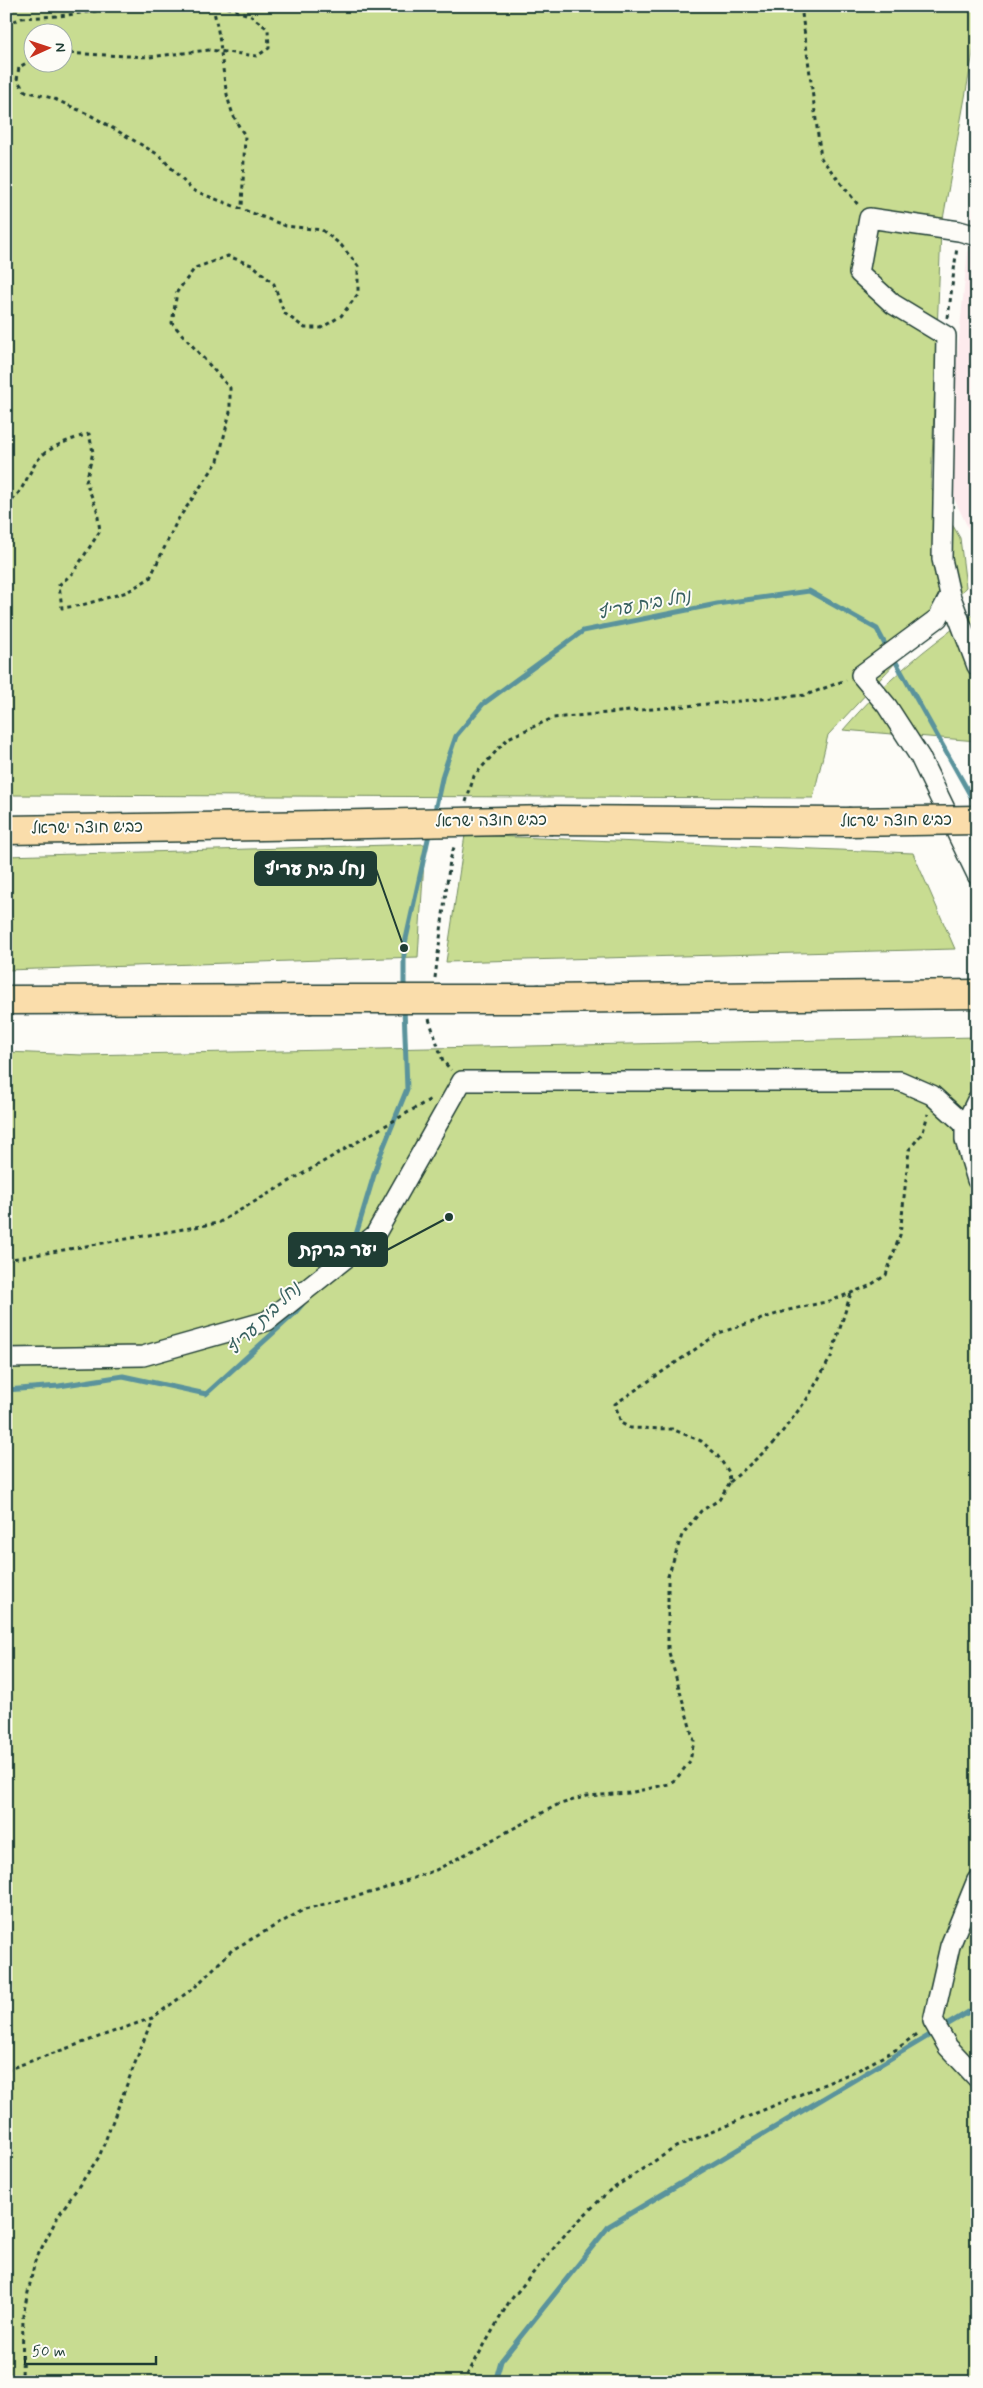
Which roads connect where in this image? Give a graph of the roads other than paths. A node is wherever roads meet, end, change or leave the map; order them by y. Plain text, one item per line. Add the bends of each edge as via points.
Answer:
1 (968, 234) edge
2 (950, 595) junction
3 (977, 666) edge
4 (977, 820) edge
5 (6, 830) edge
6 (977, 875) edge
7 (977, 994) edge
8 (6, 1000) edge
9 (977, 1100) edge
10 (965, 1125) junction
11 (977, 1180) edge
12 (6, 1358) edge
13 (977, 1880) edge
14 (977, 2078) edge

1 - 2 street via 868,218 859,273 893,304 946,336 942,559
2 - 3 street
2 - 6 street via 938,618 861,675 887,706 920,757
4 - 5 highway, כביש חוצה ישראל, bridge via 552,820
7 - 8 highway, bridge
9 - 10 street
10 - 11 street
10 - 12 street via 932,1096 900,1082 462,1081 375,1235 267,1321 143,1356
13 - 14 street via 950,1946 933,2021 948,2047

